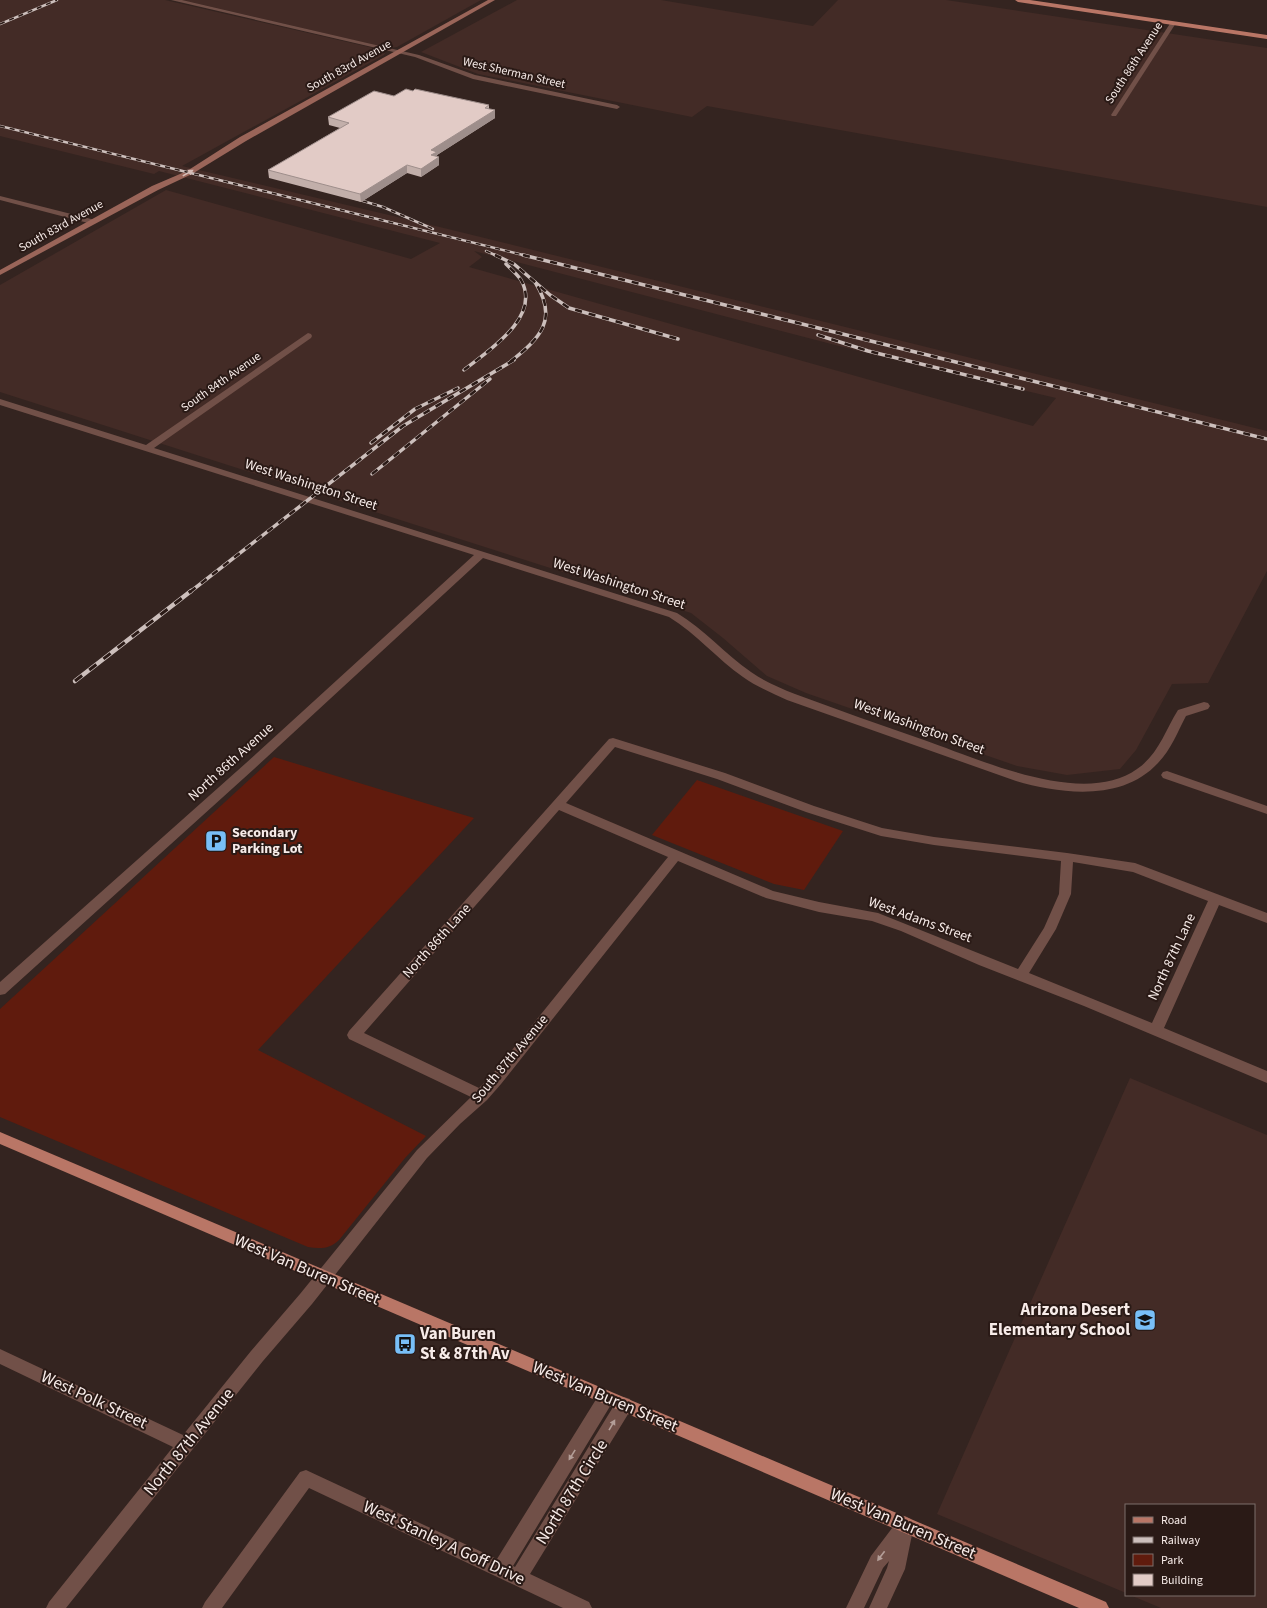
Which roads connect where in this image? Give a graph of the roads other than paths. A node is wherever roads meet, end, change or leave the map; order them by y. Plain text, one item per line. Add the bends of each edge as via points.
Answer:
1 (174, 0) edge
2 (492, 0) edge
3 (1018, 0) edge
4 (1173, 24) junction
5 (1267, 37) edge
6 (399, 52) junction
7 (617, 107) dead end
8 (1114, 115) dead end
9 (0, 198) edge
10 (92, 222) junction
11 (0, 273) edge
12 (308, 336) dead end
13 (0, 402) edge
14 (148, 448) junction
15 (481, 555) junction
16 (1204, 706) dead end
17 (1167, 775) dead end
18 (558, 805) junction
19 (1267, 810) edge
20 (676, 855) junction
21 (1067, 857) junction
22 (1216, 898) junction
23 (1267, 918) edge
24 (1021, 975) junction
25 (0, 990) edge
26 (1156, 1030) junction
27 (1267, 1077) edge
28 (482, 1096) junction
29 (0, 1138) edge
30 (324, 1277) junction
31 (0, 1356) edge
32 (606, 1398) junction
33 (624, 1405) junction
34 (187, 1445) junction
35 (905, 1525) junction
36 (501, 1569) junction
37 (518, 1578) junction
38 (55, 1608) edge
39 (211, 1608) edge
40 (582, 1608) edge
41 (855, 1608) edge
42 (878, 1608) edge
43 (1100, 1608) edge

1 - 6 street, West Sherman Street
2 - 6 main road, South 83rd Avenue
3 - 4 main road
4 - 5 main road
4 - 8 street, South 86th Avenue
6 - 7 street, West Sherman Street via 426,59 473,77
6 - 10 main road, South 83rd Avenue via 218,153 170,183 155,188
9 - 10 street
10 - 11 main road, South 83rd Avenue
12 - 14 street, South 84th Avenue
13 - 14 street, West Washington Street
14 - 15 street, West Washington Street
15 - 16 street, West Washington Street via 673,615 687,622 740,670 760,684 1020,778 1050,786 1084,788 1123,782 1155,760 1182,713
15 - 25 street, North 86th Avenue
17 - 19 street
18 - 20 street, West Adams Street
18 - 21 street, North 86th Lane via 613,742 721,776 881,832
18 - 28 street, North 86th Lane via 354,1035
20 - 24 street, West Adams Street via 770,895 873,916
20 - 28 street, South 87th Avenue
21 - 22 street via 1135,868
21 - 24 street via 1065,894 1050,929
22 - 23 street
22 - 26 street, North 87th Lane
24 - 26 street, West Adams Street
26 - 27 street, West Adams Street
28 - 30 street, South 87th Avenue via 422,1154
29 - 30 main road, West Van Buren Street
30 - 32 main road, West Van Buren Street
30 - 34 street, North 87th Avenue
31 - 34 street, West Polk Street
32 - 33 main road, West Van Buren Street
32 -> 36 street, North 87th Circle
33 - 35 main road, West Van Buren Street
37 -> 33 street, North 87th Circle
34 - 38 street, North 87th Avenue
35 -> 41 street via 877,1562
35 - 42 street via 896,1569
35 - 43 main road, West Van Buren Street
36 - 37 street, West Stanley A Goff Drive
36 - 39 street, West Stanley A Goff Drive via 306,1478
37 - 40 street, West Stanley A Goff Drive

